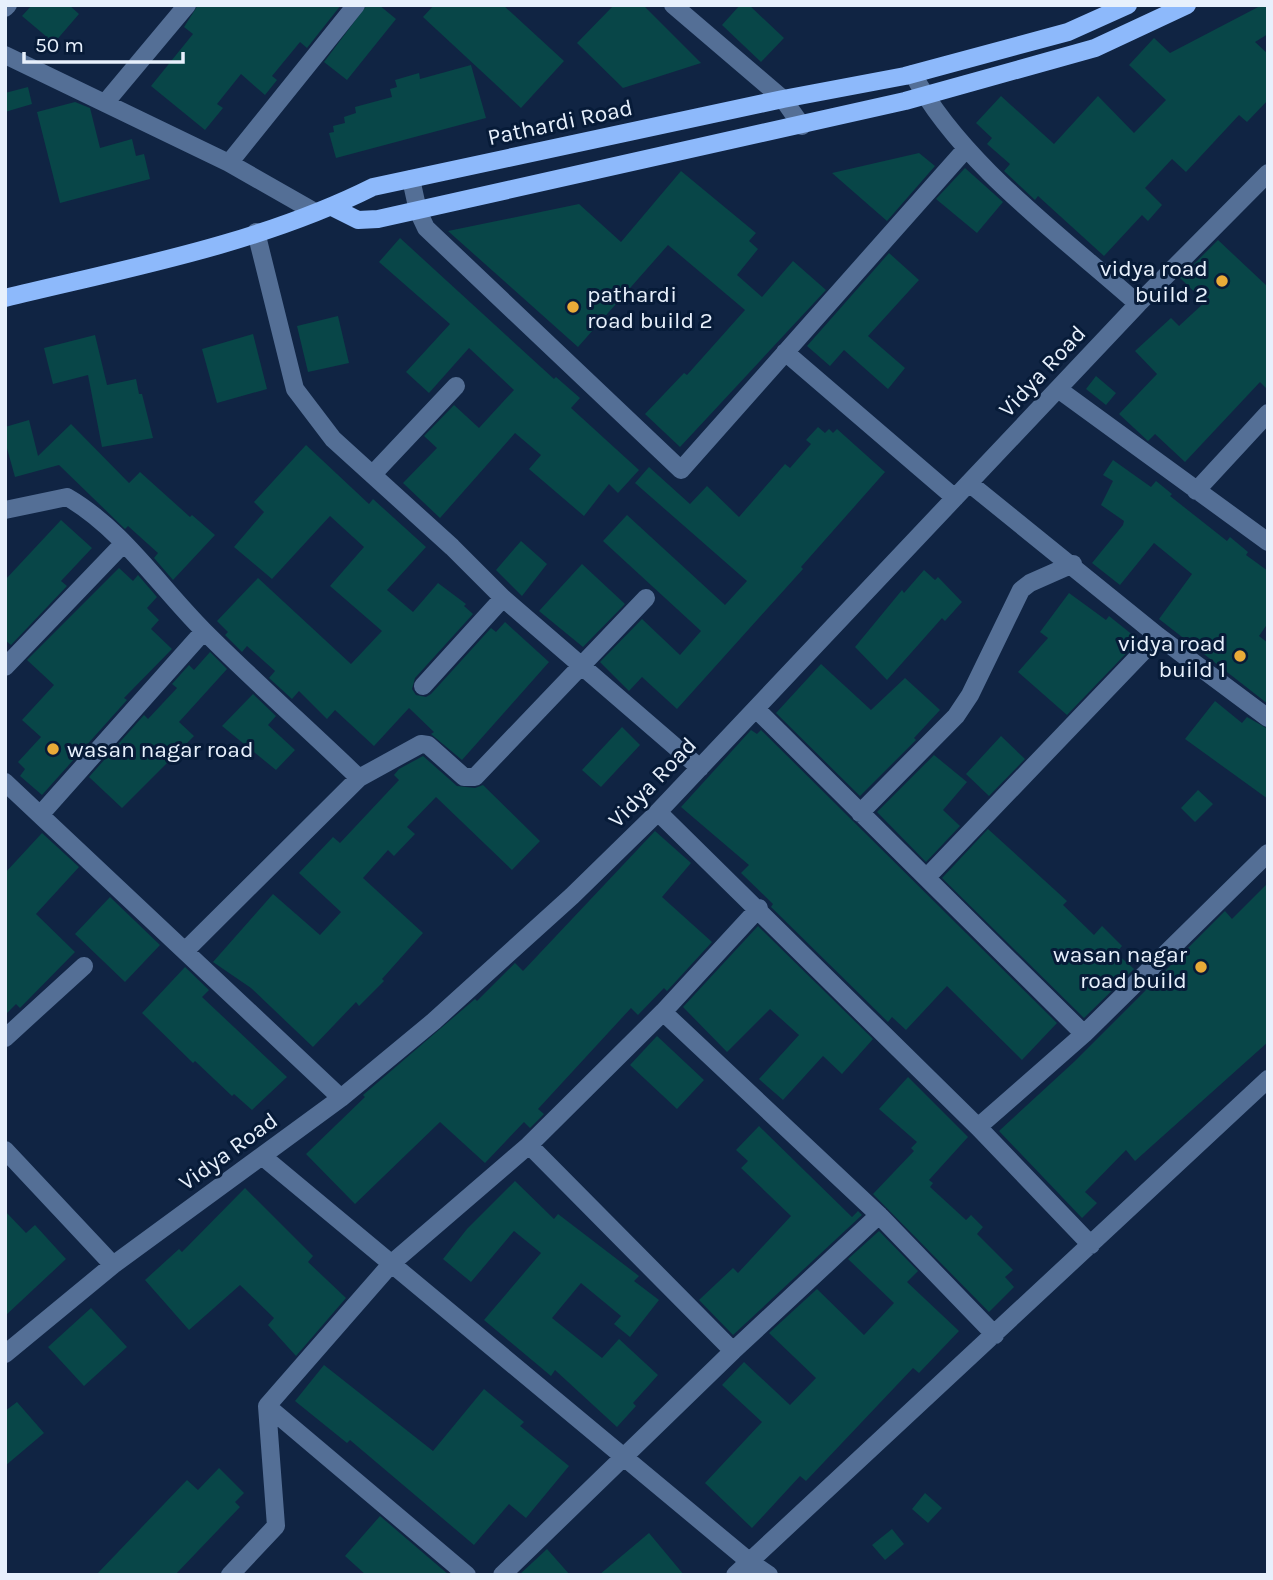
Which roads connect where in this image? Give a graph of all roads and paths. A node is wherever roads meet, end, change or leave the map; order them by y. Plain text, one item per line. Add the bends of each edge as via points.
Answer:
1 (187, 5) edge
2 (356, 5) edge
3 (673, 5) edge
4 (1128, 5) edge
5 (1186, 5) edge
6 (6, 56) edge
7 (913, 74) junction
8 (924, 96) junction
9 (783, 99) junction
10 (105, 103) junction
11 (802, 126) junction
12 (965, 150) junction
13 (229, 163) junction
14 (1268, 173) edge
15 (411, 179) junction
16 (324, 210) junction
17 (418, 211) junction
18 (256, 232) junction
19 (5, 298) edge
20 (1138, 304) junction
21 (785, 352) junction
22 (456, 386) dead end
23 (1058, 389) junction
24 (1268, 413) edge
25 (373, 474) junction
26 (968, 483) junction
27 (1196, 491) junction
28 (954, 498) junction
29 (5, 510) edge
30 (1268, 542) edge
31 (123, 544) junction
32 (1073, 564) junction
33 (503, 598) junction
34 (646, 598) dead end
35 (204, 631) junction
36 (1158, 636) junction
37 (582, 666) junction
38 (5, 667) edge
39 (423, 686) dead end
40 (756, 709) junction
41 (1268, 718) edge
42 (700, 768) junction
43 (359, 778) junction
44 (5, 782) edge
45 (658, 812) junction
46 (860, 813) junction
47 (40, 815) junction
48 (1268, 853) edge
49 (927, 877) junction
50 (759, 908) junction
51 (185, 951) junction
52 (84, 966) dead end
53 (663, 1012) junction
54 (1084, 1034) junction
55 (5, 1038) edge
56 (1268, 1079) edge
57 (341, 1098) junction
58 (978, 1127) junction
59 (529, 1145) junction
60 (5, 1150) edge
61 (262, 1156) junction
62 (878, 1214) junction
63 (1091, 1245) junction
64 (393, 1263) junction
65 (113, 1265) junction
66 (995, 1335) junction
67 (733, 1351) junction
68 (5, 1354) edge
69 (267, 1406) junction
70 (623, 1456) junction
71 (750, 1562) junction
72 (230, 1575) edge
73 (467, 1575) edge
74 (502, 1575) edge
75 (735, 1575) edge
76 (769, 1575) edge

1 - 10 street
2 - 13 street
3 - 9 street
4 - 7 main road, Pathardi Road via 1068,32
5 - 8 main road via 1095,48
6 - 10 street
7 - 8 street
7 - 9 main road, Pathardi Road
8 - 11 main road
8 - 12 street
9 - 11 street
9 - 15 main road, Pathardi Road
10 - 13 street
11 - 17 main road
12 - 20 street
12 - 21 street
13 - 16 street
14 - 20 street, Vidya Road
15 - 16 main road, Pathardi Road via 373,187
15 - 17 street
16 - 17 main road via 359,220
16 - 18 main road, Pathardi Road
17 - 21 street via 426,228 681,470
18 - 19 main road, Pathardi Road
18 - 25 street via 295,389 333,439
20 - 23 street, Vidya Road
21 - 28 street
22 - 25 street
23 - 26 street, Vidya Road
23 - 27 street
24 - 27 street
25 - 33 street
26 - 28 street, Vidya Road
26 - 32 street
27 - 30 street
28 - 40 street, Vidya Road
29 - 31 street via 67,496
31 - 35 street
31 - 38 street
32 - 36 street
32 - 46 street via 1021,590 956,716
33 - 37 street
33 - 39 street
34 - 37 street
35 - 43 street
35 - 47 street
36 - 41 street
36 - 49 street
37 - 42 street
37 - 43 street via 475,777 464,777 421,744
40 - 42 street, Vidya Road
40 - 46 street
42 - 45 street, Vidya Road
43 - 51 street
44 - 47 street
45 - 50 street
45 - 57 street, Vidya Road via 434,1021
46 - 49 street
47 - 51 street
48 - 54 street
49 - 54 street
50 - 53 street
50 - 58 street
51 - 57 street
52 - 55 street
53 - 59 street
53 - 62 street
54 - 58 street
56 - 63 street
57 - 61 street, Vidya Road
58 - 63 street
59 - 64 street
59 - 67 street
60 - 65 street
61 - 64 street
61 - 65 street, Vidya Road
62 - 66 street
62 - 67 street
63 - 66 street
64 - 69 street
64 - 70 street
65 - 68 street, Vidya Road
66 - 71 street
67 - 70 street
69 - 72 street via 276,1525
69 - 73 street
70 - 71 street
70 - 74 street
71 - 75 street
71 - 76 street

